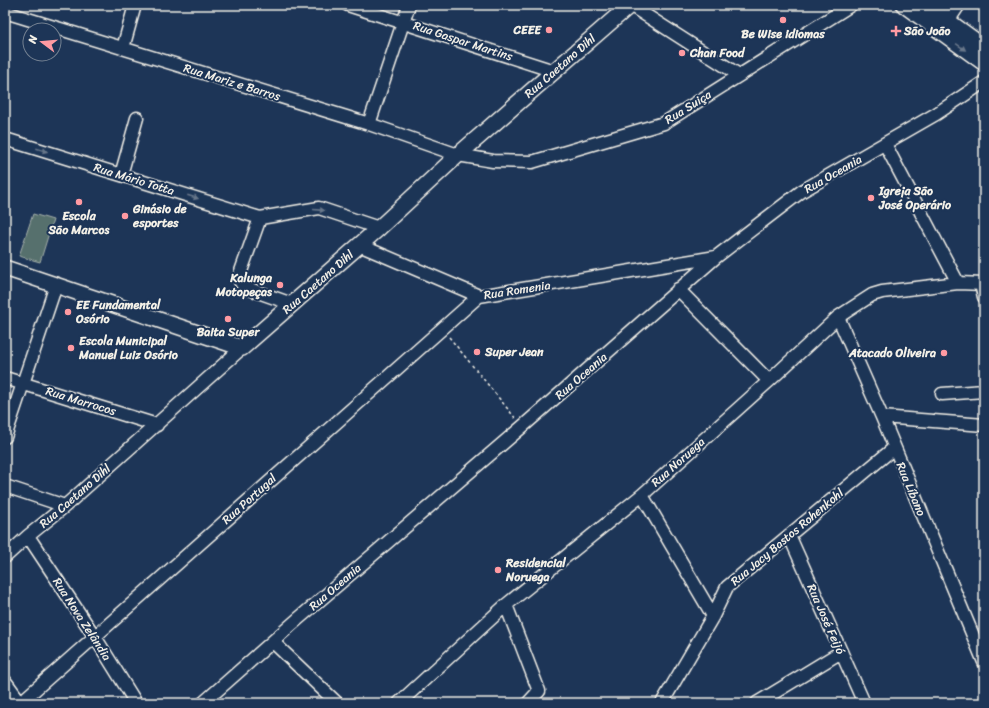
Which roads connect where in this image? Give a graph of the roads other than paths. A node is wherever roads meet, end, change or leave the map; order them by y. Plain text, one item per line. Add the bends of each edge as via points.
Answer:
1 (135, 5) edge
2 (348, 5) edge
3 (409, 5) edge
4 (630, 5) edge
5 (851, 5) edge
6 (904, 5) edge
7 (926, 5) edge
8 (957, 5) edge
9 (5, 12) edge
10 (947, 20) junction
11 (403, 22) junction
12 (984, 47) edge
13 (123, 48) junction
14 (984, 63) edge
15 (554, 71) junction
16 (739, 75) junction
17 (984, 82) edge
18 (137, 118) dead end
19 (368, 124) junction
20 (5, 139) edge
21 (885, 144) junction
22 (458, 155) junction
23 (121, 175) junction
24 (260, 218) junction
25 (379, 228) junction
26 (359, 245) junction
27 (716, 257) junction
28 (682, 262) junction
29 (5, 268) edge
30 (690, 280) junction
31 (958, 283) junction
32 (982, 284) edge
33 (56, 285) junction
34 (678, 289) junction
35 (480, 296) junction
36 (984, 297) edge
37 (292, 304) junction
38 (838, 317) junction
39 (242, 348) junction
40 (5, 378) edge
41 (769, 381) junction
42 (23, 383) junction
43 (984, 391) edge
44 (942, 394) dead end
45 (882, 417) junction
46 (157, 425) junction
47 (984, 425) edge
48 (5, 437) edge
49 (894, 448) junction
50 (5, 486) edge
51 (642, 495) junction
52 (66, 506) junction
53 (789, 535) junction
54 (28, 536) junction
55 (5, 557) edge
56 (506, 605) junction
57 (713, 616) junction
58 (95, 637) junction
59 (273, 642) junction
60 (841, 652) junction
61 (984, 662) edge
62 (5, 681) edge
63 (21, 703) edge
64 (136, 703) edge
65 (203, 703) edge
66 (337, 703) edge
67 (399, 703) edge
68 (528, 703) edge
69 (662, 703) edge
70 (757, 703) edge
71 (864, 703) edge

1 - 13 street
2 - 11 street, Rua Gaspar Martins
3 - 11 street
4 - 15 main road, Rua Caetano Dihl
4 - 16 street
5 - 16 street, Rua Suiça
6 -> 14 main road
7 - 10 main road
8 - 10 main road
9 - 13 street, Rua Mariz e Barros
10 - 12 main road
11 - 15 street, Rua Gaspar Martins
11 - 19 street
13 - 19 street, Rua Mariz e Barros
15 - 22 main road, Rua Caetano Dihl
16 - 22 street, Rua Suiça via 664,123 532,162 493,161
17 - 21 street, Rua Oceania
18 - 23 street
19 - 22 street, Rua Mariz e Barros
20 -> 23 street, Rua Mário Totta
21 - 27 street, Rua Oceania via 802,191
21 - 31 street
22 - 25 main road, Rua Caetano Dihl
23 -> 24 street, Rua Mário Totta
24 -> 25 street, Rua Mário Totta via 319,208
24 - 37 street via 240,274 240,282 244,287
25 - 26 main road, Rua Caetano Dihl
26 - 35 street, Rua Romenia
26 - 37 main road, Rua Caetano Dihl
27 - 28 street, Rua Romenia
27 - 30 street, Rua Oceania
28 - 30 street
28 - 35 street, Rua Romenia
29 - 33 main road
30 - 34 street, Rua Oceania
31 - 32 street, Rua Noruega
31 - 38 street, Rua Noruega via 882,292 872,295
32 - 36 street
33 - 39 main road
33 - 42 street
34 - 41 street
34 - 59 street, Rua Oceania
35 - 58 street, Rua Portugal
37 - 39 main road, Rua Caetano Dihl
38 - 41 street, Rua Noruega
38 - 45 street, Rua Líbano
39 - 46 street, Rua Caetano Dihl
40 - 42 street, Rua Marrocos
41 - 51 street, Rua Noruega
42 - 46 street, Rua Marrocos
42 - 48 street
43 - 44 street
45 - 47 street
45 - 49 street, Rua Líbano
46 - 52 street, Rua Caetano Dihl
49 - 53 street, Rua Jacy Bastos Rohenkohl
49 - 61 street, Rua Líbano
50 - 52 street
51 - 56 street, Rua Noruega
51 - 57 street
52 - 54 street, Rua Caetano Dihl
53 - 57 street, Rua Jacy Bastos Rohenkohl via 727,587
53 - 60 street, Rua José Feijó
54 - 55 street, Rua Caetano Dihl
54 - 58 street, Rua Nova Zelândia
56 - 67 street, Rua Noruega
56 - 68 street via 539,691
57 - 69 street, Rua Jacy Bastos Rohenkohl
58 - 63 street, Rua Portugal
58 - 64 street, Rua Nova Zelândia
59 - 65 street, Rua Oceania
59 - 66 street
60 - 70 street
60 - 71 street, Rua José Feijó
62 - 63 street

